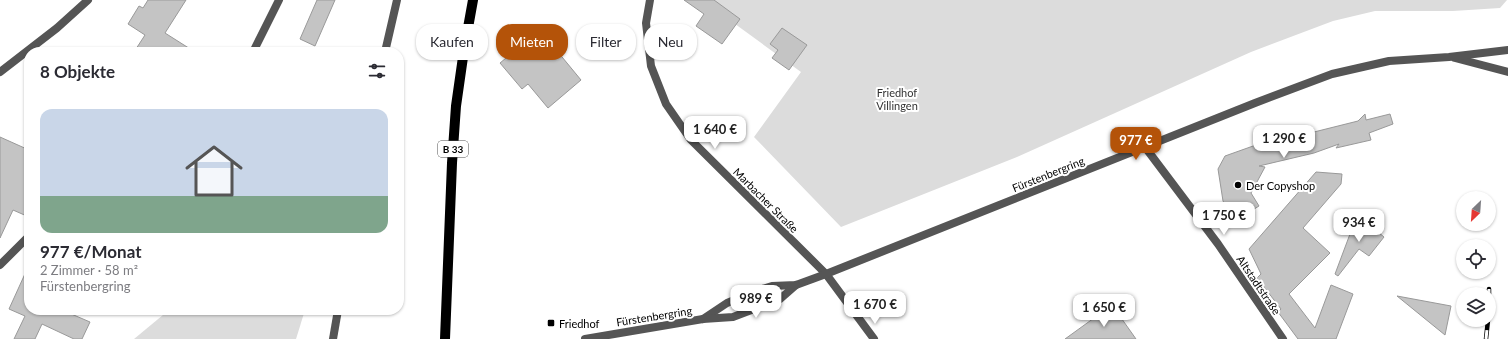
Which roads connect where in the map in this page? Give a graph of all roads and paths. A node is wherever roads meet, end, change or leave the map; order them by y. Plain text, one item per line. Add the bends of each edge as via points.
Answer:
1 (88, 0) edge
2 (279, 0) edge
3 (397, 0) edge
4 (473, 0) edge
5 (650, 0) edge
6 (33, 47) edge
7 (256, 47) edge
8 (386, 47) edge
9 (1508, 50) edge
10 (24, 54) edge
11 (1449, 57) junction
12 (0, 72) edge
13 (1508, 72) edge
14 (1145, 147) junction
15 (24, 241) edge
16 (0, 265) edge
17 (826, 274) junction
18 (796, 285) junction
19 (337, 315) edge
20 (702, 320) junction
21 (333, 339) edge
22 (445, 339) edge
23 (585, 339) edge
24 (874, 339) edge
25 (1283, 339) edge

1 - 6 street
2 - 7 street
3 - 8 street
4 - 22 main road, B 33 via 456,106
5 - 17 street, Marbacher Straße via 646,23 651,66 666,104 691,140
9 - 11 street, Fürstenbergring
10 - 12 street
11 - 13 street
11 - 14 street, Fürstenbergring via 1389,61 1332,74
14 - 17 street, Fürstenbergring
14 - 25 street, Altstadtstraße via 1218,244
15 - 16 street
17 - 18 street, Fürstenbergring
17 - 24 street, Marbacher Straße
18 - 20 street, Fürstenbergring via 772,286 759,290 727,303
18 - 20 street, Fürstenbergring via 780,299 733,317
19 - 21 street
20 - 23 street, Fürstenbergring

